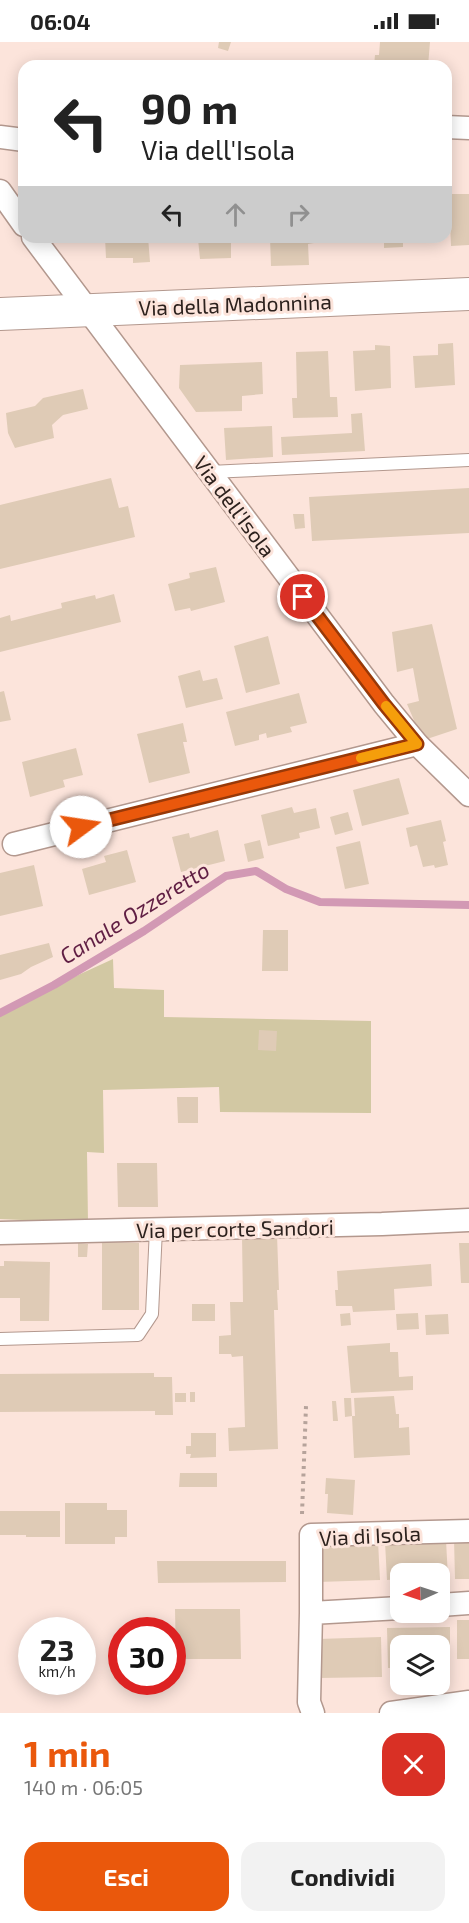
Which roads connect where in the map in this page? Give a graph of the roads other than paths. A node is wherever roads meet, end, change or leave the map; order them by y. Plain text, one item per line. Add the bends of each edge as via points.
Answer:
1 (452, 127) edge
2 (469, 128) edge
3 (0, 137) edge
4 (18, 139) edge
5 (0, 191) edge
6 (18, 216) edge
7 (37, 243) edge
8 (469, 294) edge
9 (88, 311) junction
10 (0, 314) edge
11 (469, 460) edge
12 (210, 472) junction
13 (417, 744) junction
14 (469, 795) edge
15 (14, 844) dead end
16 (469, 1220) edge
17 (156, 1229) junction
18 (0, 1233) edge
19 (0, 1339) edge
20 (469, 1531) edge
21 (469, 1603) edge
22 (450, 1604) edge
23 (390, 1609) edge
24 (310, 1613) junction
25 (469, 1702) edge
26 (313, 1713) edge
27 (391, 1713) edge

1 - 2 street
3 - 4 street
5 - 6 street
7 - 9 street, Via dell'Isola
8 - 9 street, Via della Madonnina
9 - 10 street, Via della Madonnina
9 - 12 street, Via dell'Isola
11 - 12 lane
12 - 13 street, Via dell'Isola
13 - 14 street, Via dell'Isola
13 - 15 street
16 - 17 street, Via per corte Sandori
17 - 18 street, Via per corte Sandori
17 - 19 lane via 152,1314 138,1335
20 - 24 street, Via di Isola via 311,1535
21 - 22 street
23 - 24 street
24 - 26 street, Via di Isola via 309,1702
25 - 27 street

